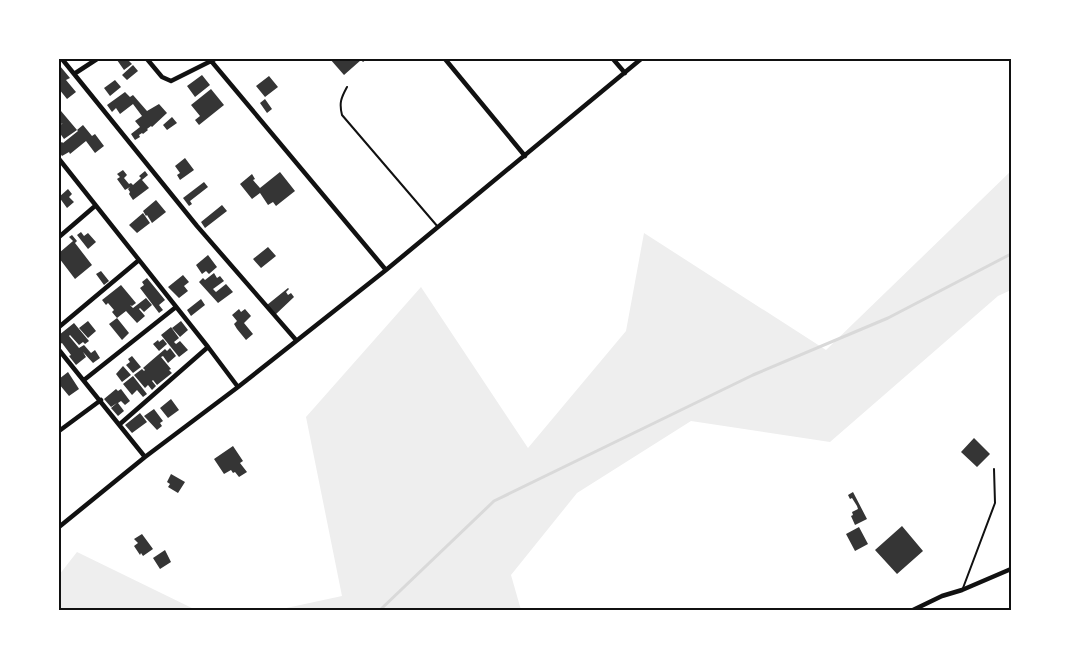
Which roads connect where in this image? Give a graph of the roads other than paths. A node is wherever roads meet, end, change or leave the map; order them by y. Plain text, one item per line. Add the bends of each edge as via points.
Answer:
1 (62, 59) edge
2 (97, 59) edge
3 (146, 59) edge
4 (446, 59) edge
5 (613, 59) edge
6 (641, 59) edge
7 (214, 60) edge
8 (625, 73) junction
9 (74, 74) junction
10 (347, 87) dead end
11 (524, 156) junction
12 (59, 160) edge
13 (95, 206) junction
14 (438, 227) junction
15 (59, 236) edge
16 (139, 260) junction
17 (386, 270) junction
18 (176, 307) junction
19 (59, 327) edge
20 (296, 340) junction
21 (208, 347) junction
22 (59, 350) edge
23 (84, 380) junction
24 (238, 387) junction
25 (101, 400) junction
26 (120, 424) junction
27 (59, 431) edge
28 (146, 457) junction
29 (994, 468) dead end
30 (59, 528) edge
31 (1011, 570) edge
32 (962, 590) junction
33 (914, 610) edge

1 - 9 street
2 - 9 street
3 - 7 street via 170,81
4 - 11 street
5 - 8 street
6 - 8 street
7 - 17 street
8 - 11 street
9 - 20 street via 197,226
10 - 14 lane via 339,104 342,115
11 - 14 street
12 - 13 street
13 - 15 street
13 - 16 street
14 - 17 street
16 - 18 street
16 - 19 street
17 - 20 street
18 - 21 street
18 - 23 street
20 - 24 street
21 - 24 street
21 - 26 street
22 - 23 street
23 - 25 street
24 - 28 street
25 - 26 street
25 - 27 street
26 - 28 street
28 - 30 street
29 - 32 lane via 996,503
31 - 32 street
32 - 33 street

